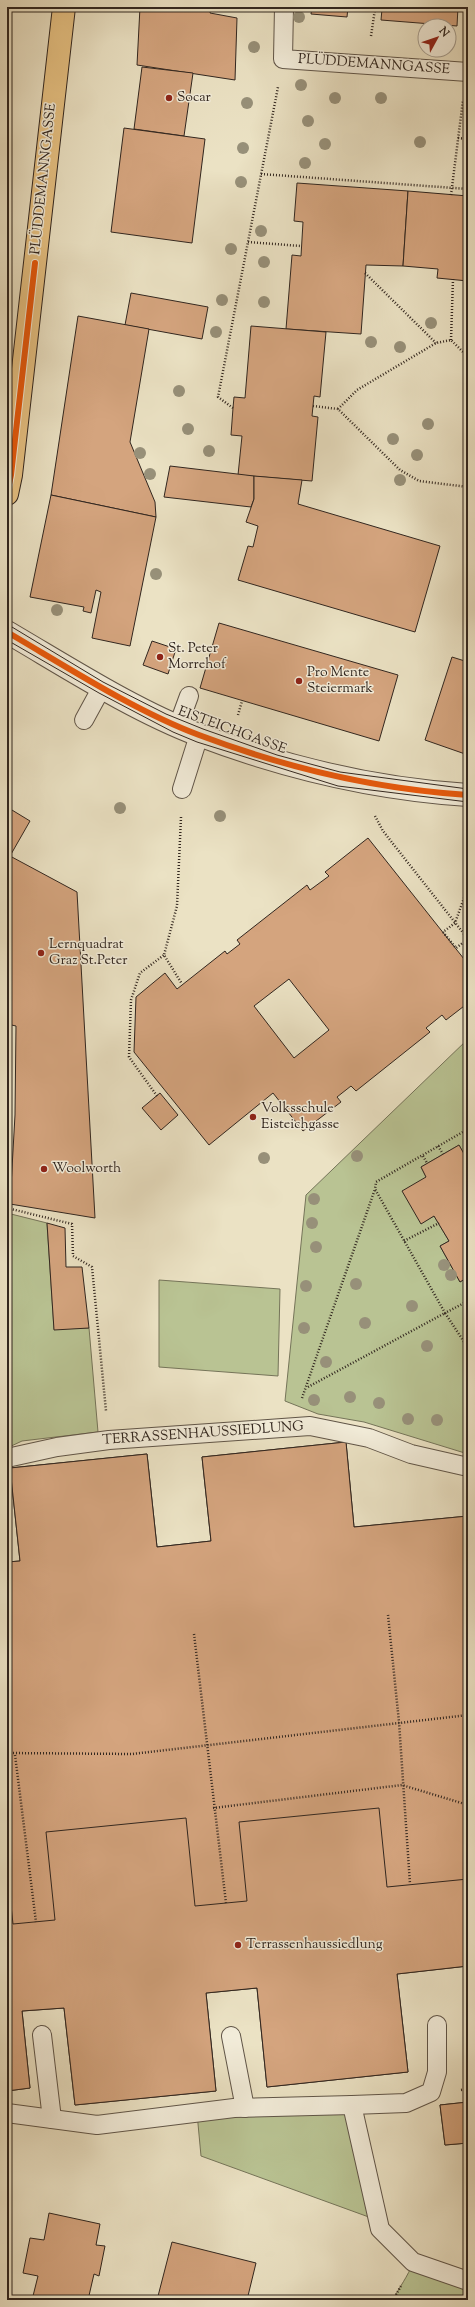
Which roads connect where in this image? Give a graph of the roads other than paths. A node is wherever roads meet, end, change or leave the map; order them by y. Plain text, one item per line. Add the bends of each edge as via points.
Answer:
1 (64, 7) edge
2 (284, 7) edge
3 (467, 72) edge
4 (7, 494) edge
5 (7, 632) edge
6 (102, 687) junction
7 (189, 696) dead end
8 (84, 720) dead end
9 (178, 726) junction
10 (199, 735) junction
11 (182, 789) road end
12 (468, 795) edge
13 (7, 1458) edge
14 (468, 1468) edge
15 (437, 2026) dead end
16 (42, 2035) dead end
17 (231, 2036) dead end
18 (352, 2104) junction
19 (245, 2108) junction
20 (7, 2113) edge
21 (52, 2119) junction
22 (468, 2281) edge

1 - 4 main road, PLÜDDEMANNGASSE
2 - 3 lane, PLÜDDEMANNGASSE via 283,59
5 - 6 street, EISTEICHGASSE
6 - 8 lane
6 - 9 street, EISTEICHGASSE
7 - 9 lane
9 - 10 street, EISTEICHGASSE
10 - 11 lane
10 - 12 street, EISTEICHGASSE via 340,779
13 - 14 lane, TERRASSENHAUSSIEDLUNG via 57,1447 109,1440 310,1426 369,1438 411,1454
15 - 18 lane via 437,2072 430,2092 406,2103
16 - 21 lane
17 - 19 lane
18 - 19 lane
18 - 22 lane via 380,2229 413,2262
19 - 21 lane via 96,2125
20 - 21 lane

